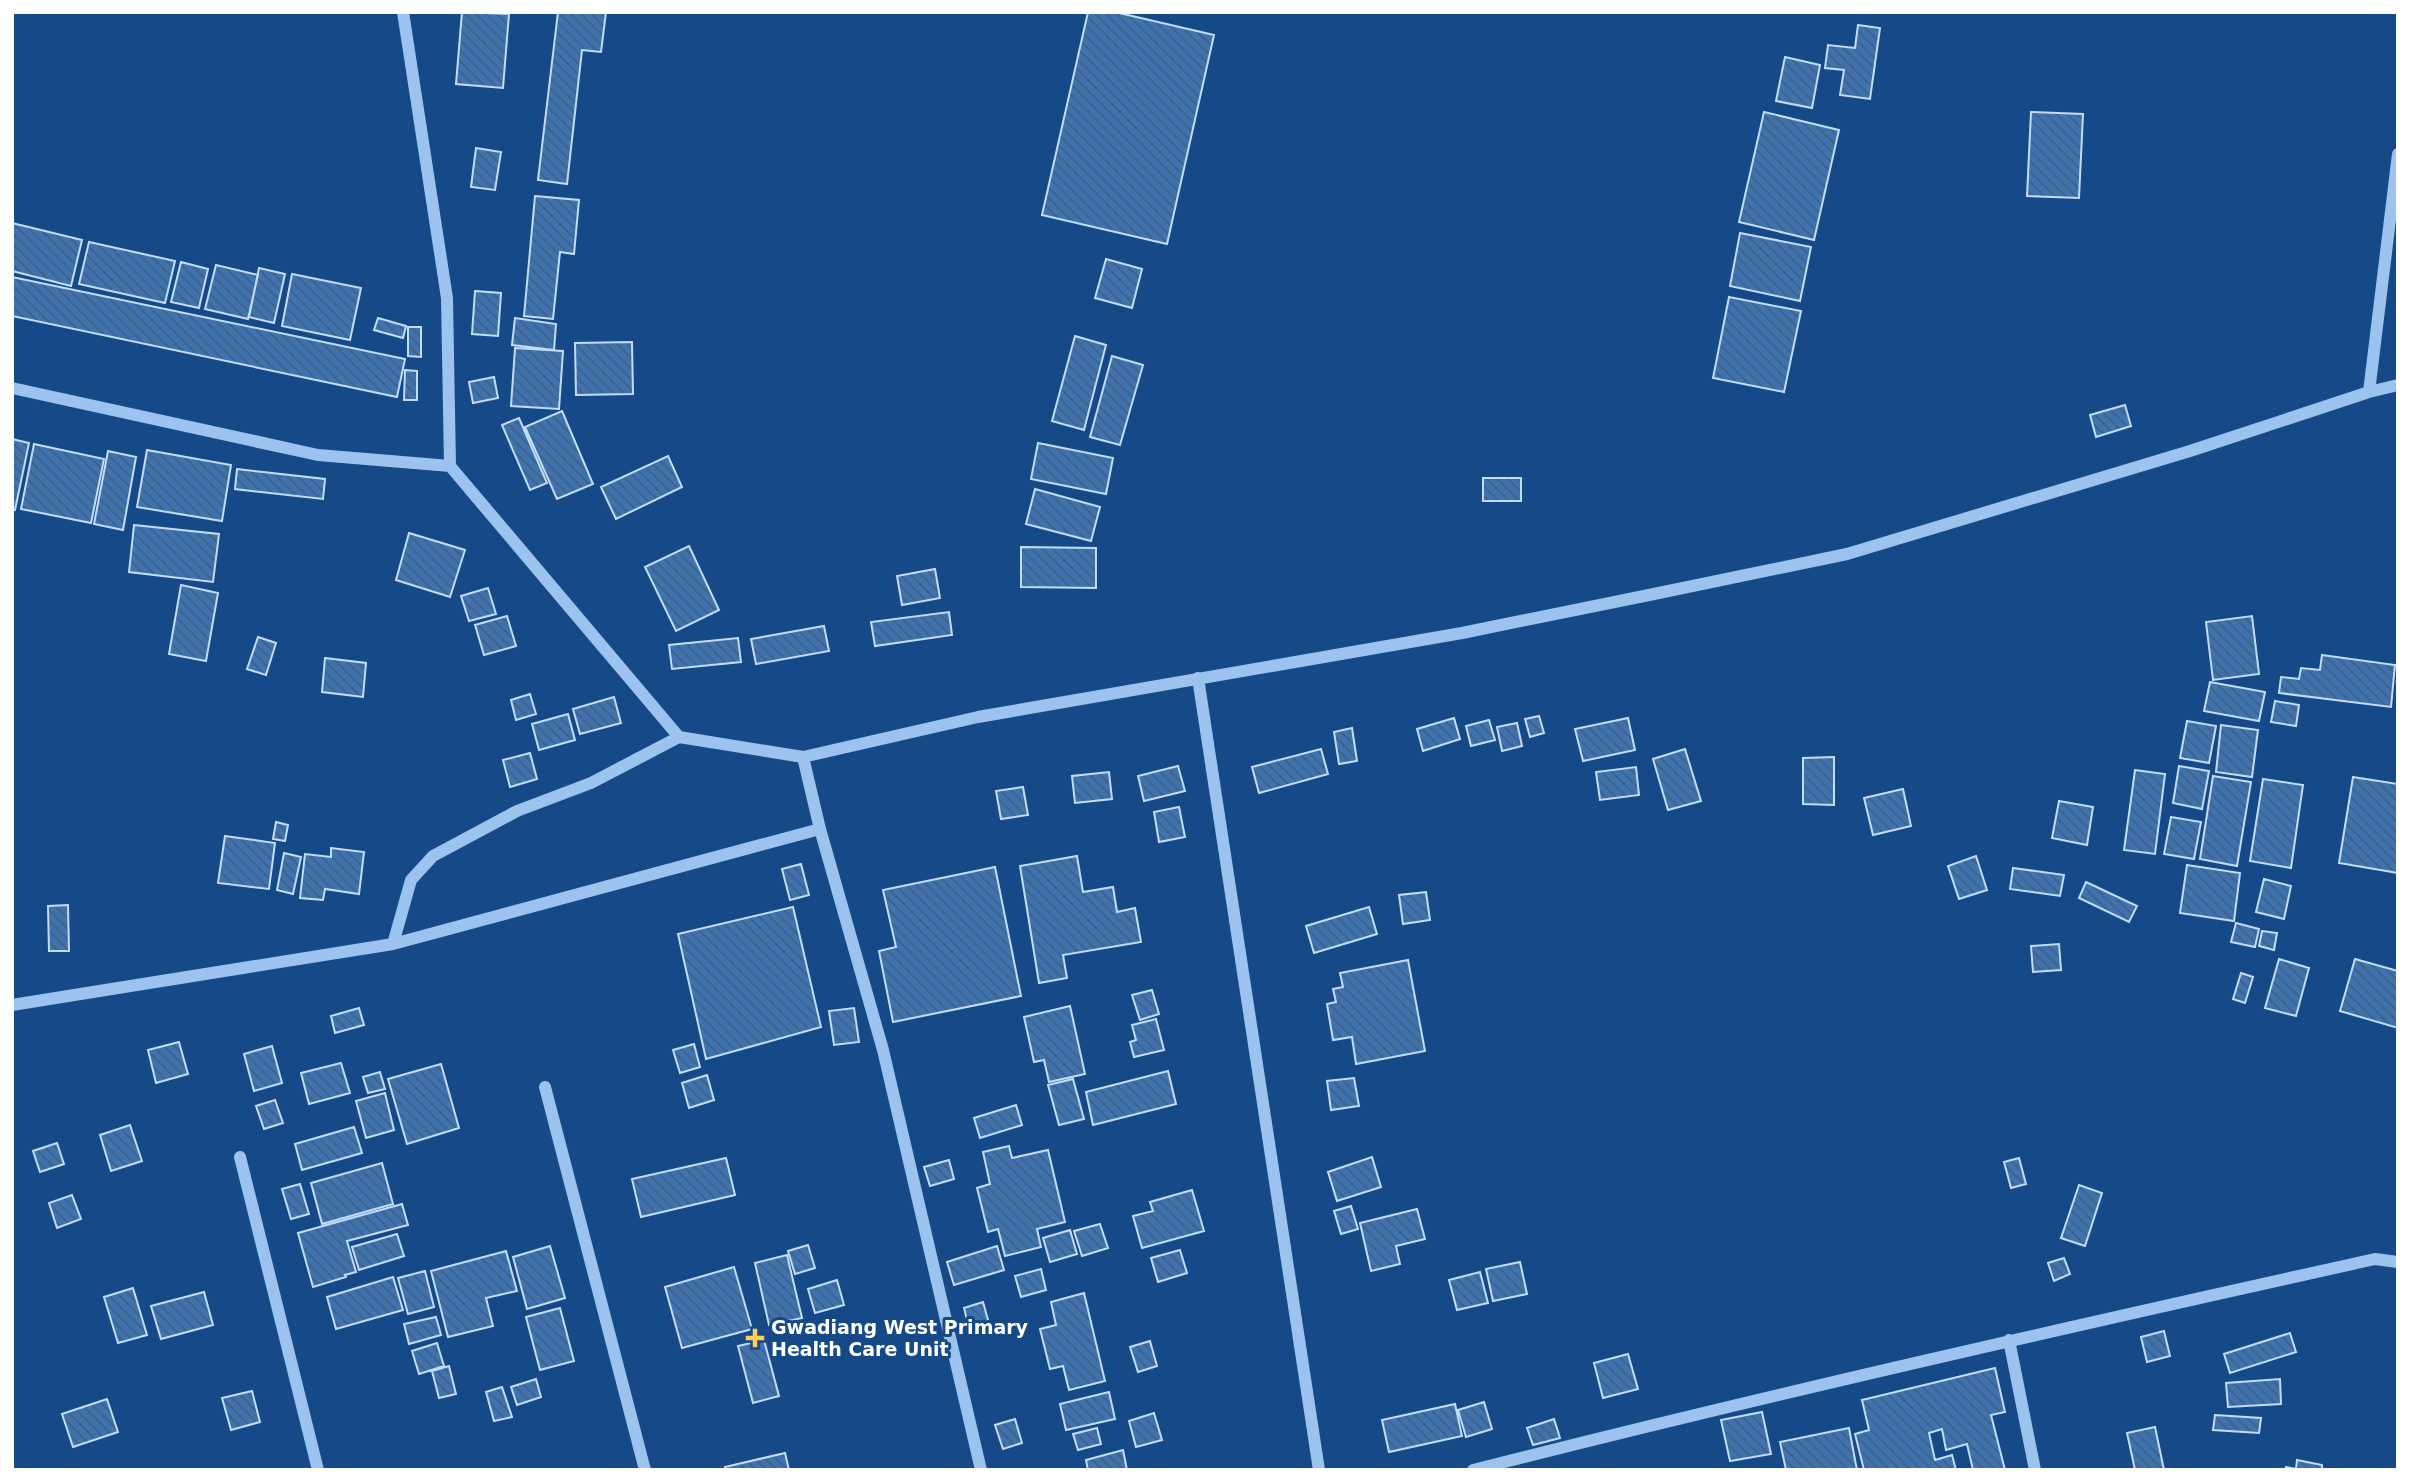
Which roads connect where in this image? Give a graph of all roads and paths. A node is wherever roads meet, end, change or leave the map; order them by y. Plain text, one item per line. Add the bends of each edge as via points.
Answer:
1 (402, 12) edge
2 (2398, 154) edge
3 (2398, 385) edge
4 (12, 388) edge
5 (2369, 392) junction
6 (450, 466) junction
7 (1198, 678) junction
8 (679, 737) junction
9 (803, 757) junction
10 (820, 829) junction
11 (393, 944) junction
12 (12, 1005) edge
13 (545, 1087) dead end
14 (240, 1157) dead end
15 (2398, 1262) edge
16 (2009, 1340) junction
17 (318, 1470) edge
18 (645, 1470) edge
19 (981, 1470) edge
20 (1320, 1470) edge
21 (1473, 1470) edge
22 (2035, 1470) edge

1 - 6 street via 447,298
2 - 5 street
3 - 5 street
4 - 6 street via 317,455
5 - 7 street via 1847,554 1462,633
6 - 8 street
7 - 9 street via 978,718
7 - 20 street
8 - 9 street
8 - 11 street via 591,783 517,811 433,856 411,880
9 - 10 street
10 - 11 street
10 - 19 street via 883,1050
11 - 12 street
13 - 18 street
14 - 17 street
15 - 16 street via 2375,1259
16 - 21 street
16 - 22 street

